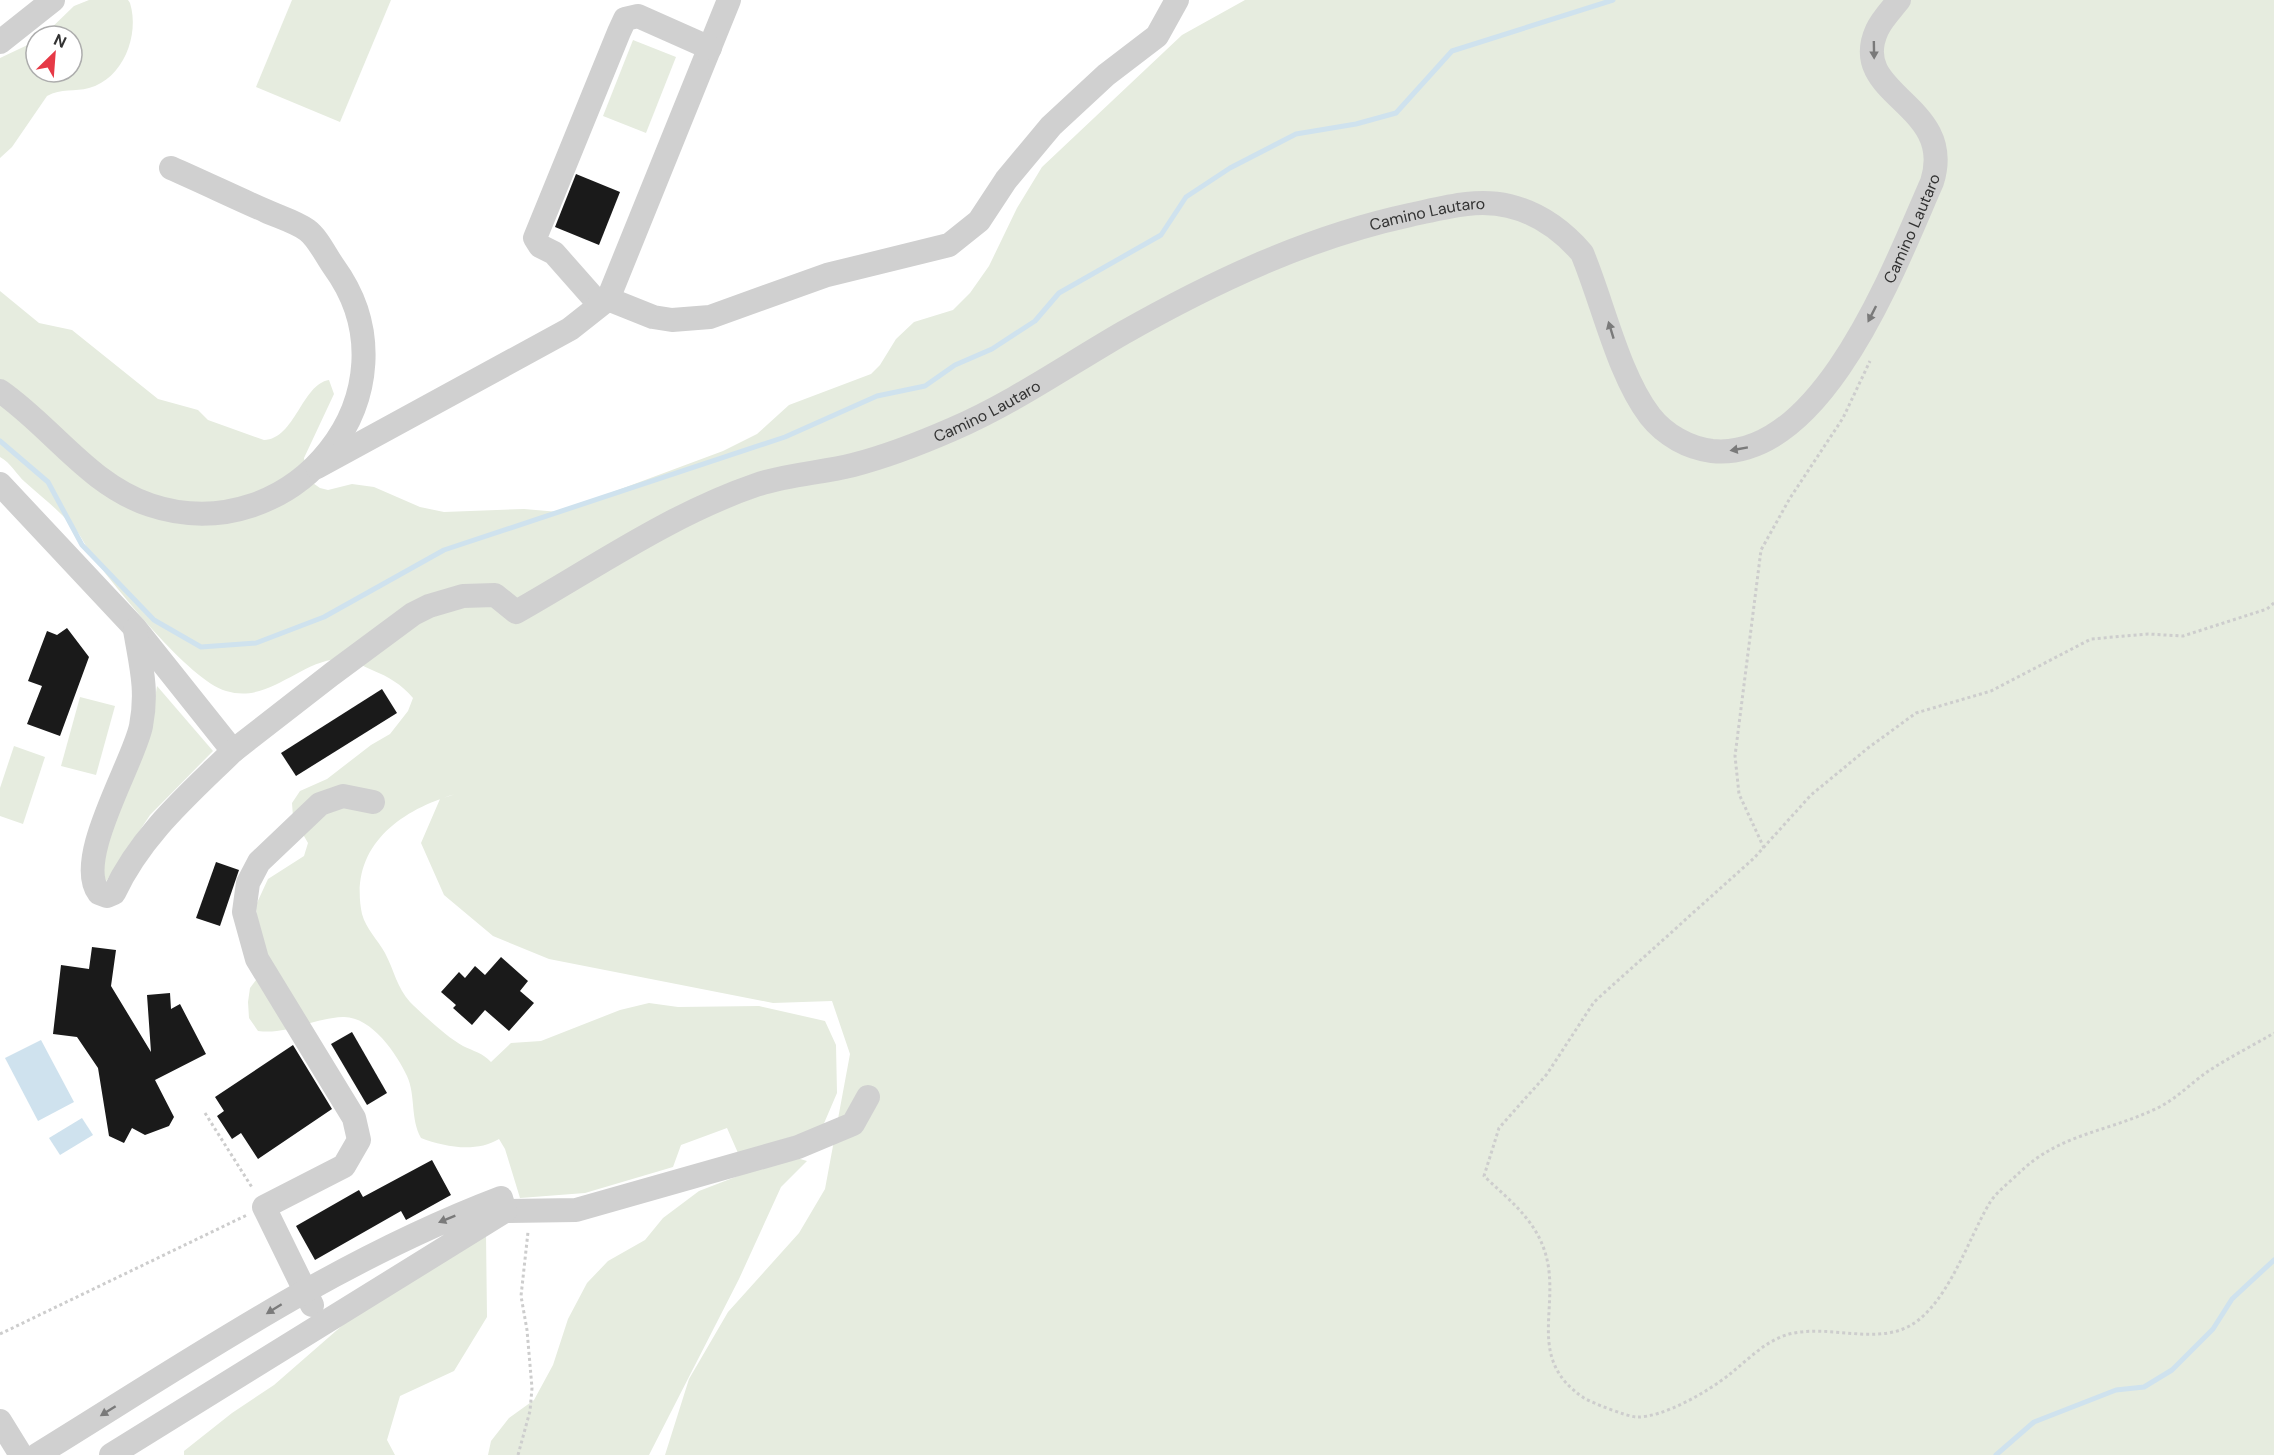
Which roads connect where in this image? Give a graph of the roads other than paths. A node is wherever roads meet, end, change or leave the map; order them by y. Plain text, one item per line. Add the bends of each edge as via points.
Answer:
1 (53, 0) edge
2 (729, 0) edge
3 (1177, 0) edge
4 (1899, 0) edge
5 (0, 42) edge
6 (710, 48) junction
7 (171, 168) dead end
8 (604, 301) junction
9 (0, 392) edge
10 (317, 467) junction
11 (0, 484) edge
12 (135, 628) junction
13 (233, 751) junction
14 (373, 802) dead end
15 (868, 1097) dead end
16 (510, 1207) junction
17 (307, 1291) junction
18 (320, 1326) junction
19 (0, 1421) edge
20 (21, 1455) edge
21 (38, 1455) edge
22 (111, 1455) edge

1 - 5 street
2 - 6 street
3 - 8 street via 1157,36 1051,126 1006,180 979,221 950,245 827,275 710,317 672,320
4 -> 13 street, Camino Lautaro via 1876,32 1874,61 1894,94 1928,127 1937,159 1932,182 1856,343 1820,392 1773,436 1760,443 1733,451 1706,450 1668,433 1649,414 1632,384 1582,253 1570,239 1522,210 1491,203 1460,204 1349,231 1257,264 1170,307 956,428 880,457 791,475 728,495 671,522 516,612 495,596 463,596 429,606 413,614
6 - 8 street
6 - 8 street via 638,16 625,19 619,32 535,238
7 - 10 street via 308,231 350,294 361,335 359,386 342,435
8 - 10 street via 570,329
9 - 10 street via 39,421 92,473 131,497 169,510 209,514 248,508 285,492
11 - 12 street
12 - 13 street
12 - 13 street via 146,693 140,729 103,821 94,856 99,893 107,896 114,892 158,823
14 - 17 street via 344,796 320,804 266,853 248,884 244,912 256,959 354,1118 359,1140 344,1166 264,1207
15 - 16 street via 853,1124 798,1146 576,1210
16 -> 17 street via 442,1220
16 - 18 street
17 - 18 street
17 -> 21 street
18 - 22 street
19 - 20 street

